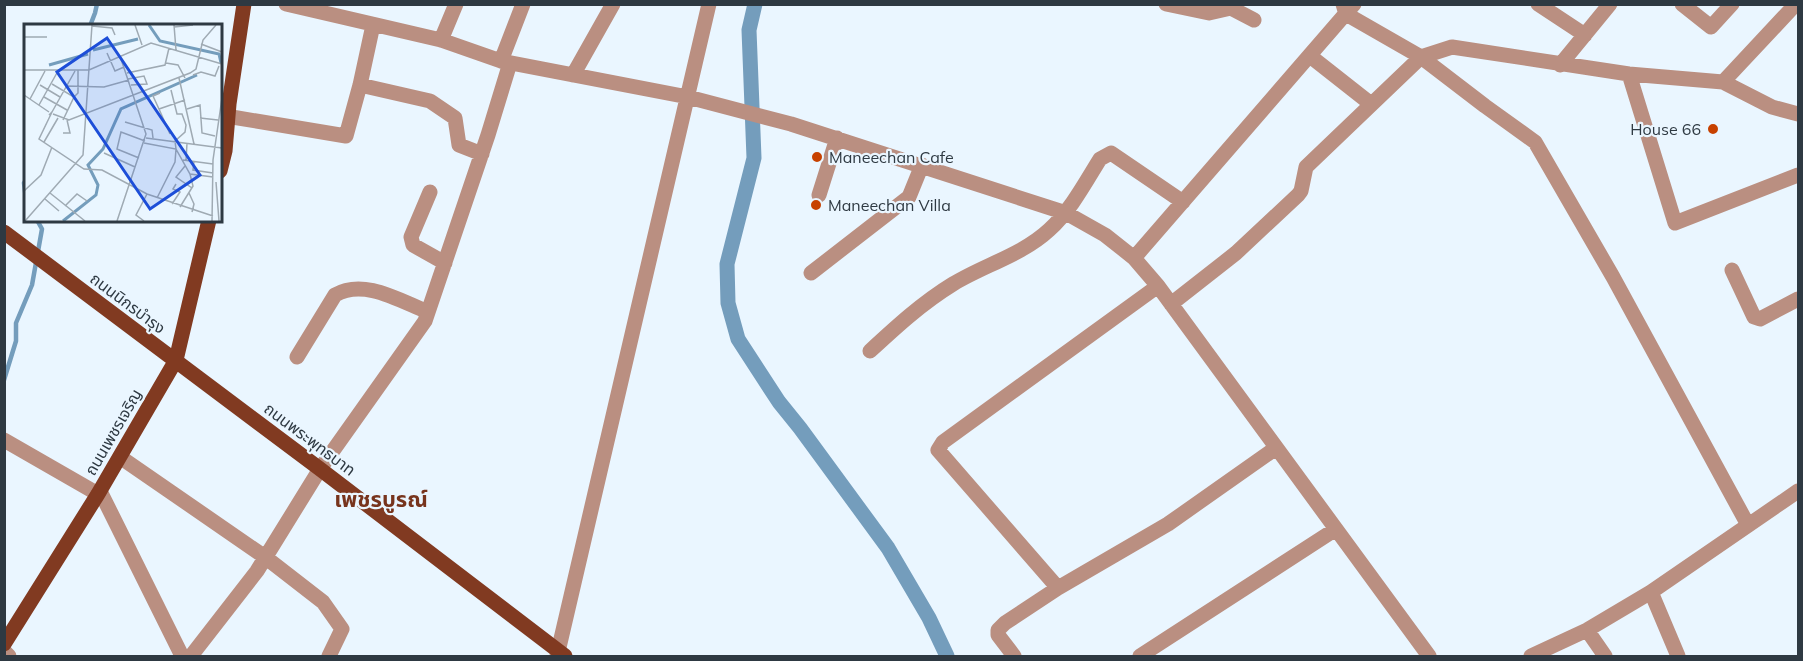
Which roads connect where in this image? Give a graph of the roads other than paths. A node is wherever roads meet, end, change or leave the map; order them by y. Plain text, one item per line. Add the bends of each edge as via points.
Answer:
1 (244, 4) edge
2 (286, 4) edge
3 (456, 4) edge
4 (523, 4) edge
5 (613, 4) edge
6 (709, 4) edge
7 (1166, 4) edge
8 (1538, 4) edge
9 (1610, 4) edge
10 (1682, 4) edge
11 (1732, 4) edge
12 (1796, 4) edge
13 (1348, 8) edge
14 (1254, 20) dead end
15 (373, 25) junction
16 (1585, 35) junction
17 (441, 40) junction
18 (1310, 56) junction
19 (1421, 57) junction
20 (505, 62) junction
21 (1560, 65) junction
22 (1629, 74) junction
23 (573, 75) junction
24 (1723, 82) junction
25 (360, 85) junction
26 (688, 97) junction
27 (1371, 104) junction
28 (1798, 114) edge
29 (224, 116) edge
30 (837, 138) junction
31 (482, 154) junction
32 (222, 163) edge
33 (922, 165) junction
34 (1798, 175) edge
35 (430, 192) dead end
36 (819, 195) dead end
37 (1183, 202) junction
38 (1066, 213) junction
39 (209, 222) edge
40 (10, 236) edge
41 (1134, 258) junction
42 (445, 263) junction
43 (1732, 270) dead end
44 (811, 273) dead end
45 (1158, 286) junction
46 (1798, 299) edge
47 (1171, 304) junction
48 (428, 312) junction
49 (870, 351) dead end
50 (297, 357) dead end
51 (176, 360) junction
52 (4, 440) edge
53 (1276, 448) junction
54 (120, 457) junction
55 (320, 469) junction
56 (1798, 490) edge
57 (99, 492) junction
58 (1748, 525) junction
59 (1336, 529) junction
60 (265, 557) junction
61 (1058, 588) junction
62 (1651, 592) junction
63 (1587, 630) junction
64 (4, 644) edge
65 (4, 651) edge
66 (560, 655) edge
67 (328, 656) edge
68 (9, 657) edge
69 (182, 657) edge
70 (191, 657) edge
71 (1014, 657) edge
72 (1140, 657) edge
73 (1429, 657) edge
74 (1531, 657) edge
75 (1605, 657) edge
76 (1678, 657) edge

1 - 29 main road
2 - 15 street
3 - 17 street
4 - 20 street
5 - 23 street
6 - 26 street
7 - 14 street via 1209,12 1231,8
8 - 16 street
9 - 16 street
10 - 11 street via 1711,27
12 - 24 street
13 - 18 street
13 - 19 street
15 - 17 street
15 - 25 street
16 - 21 street
17 - 20 street
18 - 27 street
18 - 37 street
19 - 21 street via 1452,47
19 - 27 street
19 - 58 street via 1534,142 1613,277
20 - 23 street
20 - 31 street
21 - 22 street
22 - 24 street
22 - 34 street via 1675,223
23 - 26 street
24 - 28 street via 1772,107
25 - 29 street via 346,136
25 - 31 street via 439,106 454,118 459,145
26 - 30 street
26 - 66 street
27 - 47 street via 1306,167 1298,195 1236,253
29 - 32 main road
30 - 33 street
30 - 36 street
31 - 42 street
33 - 38 street
33 - 44 street via 909,197
35 - 42 street via 411,237 412,245
37 - 38 street via 1111,153 1100,159
37 - 41 street
38 - 41 street via 1105,235
38 - 49 street via 1047,232 918,307
39 - 51 main road, ถนนเพชรเจริญ
40 - 51 main road, ถนนนิกรบำรุง
41 - 45 street
42 - 48 street
43 - 46 street via 1756,318
45 - 47 street
45 - 61 street via 938,450
47 - 53 street
48 - 50 street via 375,291 345,290 335,295
48 - 55 street
51 - 54 main road, ถนนเพชรเจริญ
51 - 55 main road, ถนนพระพุทธบาท
52 - 57 street
53 - 59 street
53 - 61 street via 1168,524
54 - 57 main road, ถนนเพชรเจริญ
54 - 60 street
55 - 60 street
55 - 66 main road, ถนนพระพุทธบาท
56 - 58 street
57 - 64 main road, ถนนเพชรเจริญ
57 - 69 street
58 - 62 street
59 - 72 street
59 - 73 street
60 - 67 street via 323,602 342,629
60 - 70 street
61 - 71 street via 998,630
62 - 63 street
62 - 76 street
63 - 74 street
63 - 75 street
65 - 68 street

